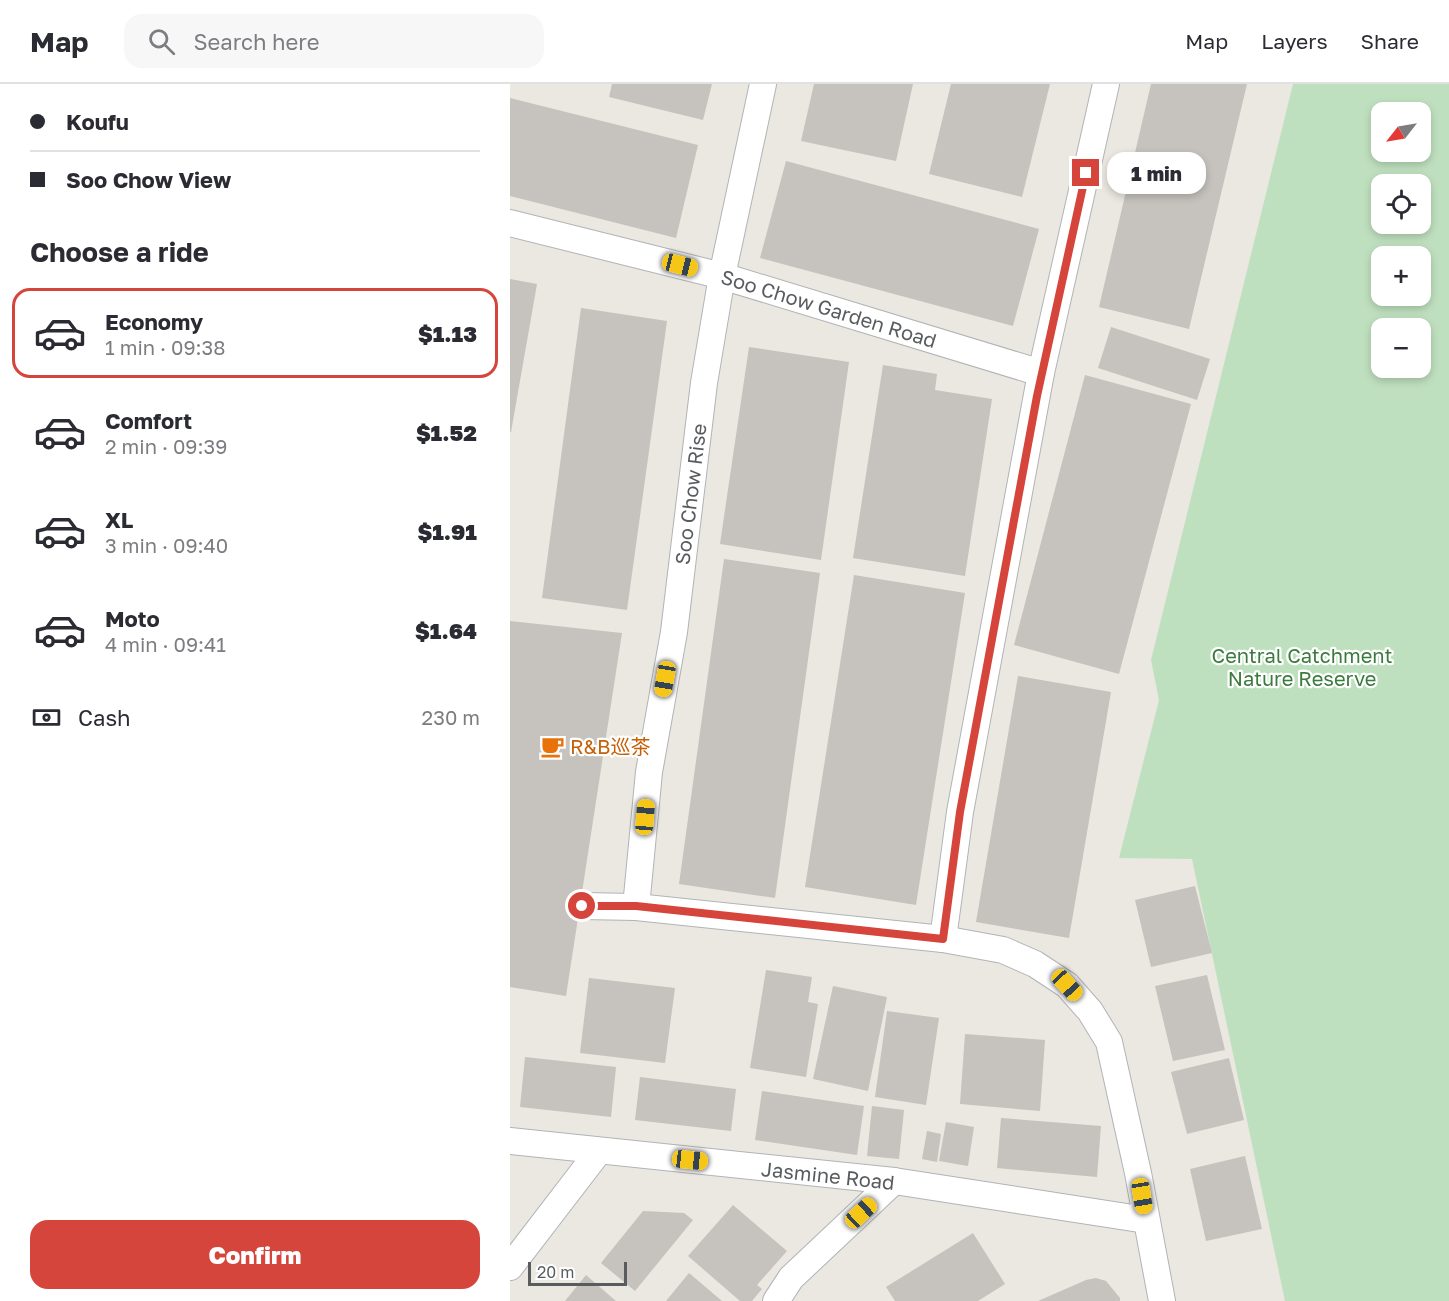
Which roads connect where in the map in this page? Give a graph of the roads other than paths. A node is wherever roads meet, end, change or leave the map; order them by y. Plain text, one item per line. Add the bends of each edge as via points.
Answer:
1 (763, 84) edge
2 (1106, 84) edge
3 (510, 223) edge
4 (722, 276) junction
5 (1041, 373) junction
6 (582, 906) dead end
7 (636, 906) junction
8 (943, 939) junction
9 (510, 1140) edge
10 (599, 1151) junction
11 (894, 1181) junction
12 (1146, 1220) junction
13 (510, 1267) edge
14 (776, 1301) edge
15 (1162, 1301) edge

1 - 4 street, Soo Chow Rise
2 - 5 street
3 - 4 street, Soo Chow Garden Road
4 - 5 street, Soo Chow Garden Road
4 - 7 street, Soo Chow Rise via 704,383 674,633 649,772
5 - 8 street via 960,812
6 - 7 street
7 - 8 street
8 - 12 street via 1003,950 1035,964 1067,985 1090,1011 1109,1042
9 - 10 street, Jasmine Road
10 - 11 street, Jasmine Road
10 - 13 street
11 - 12 street, Jasmine Road
11 - 14 street via 791,1278
12 - 15 street

